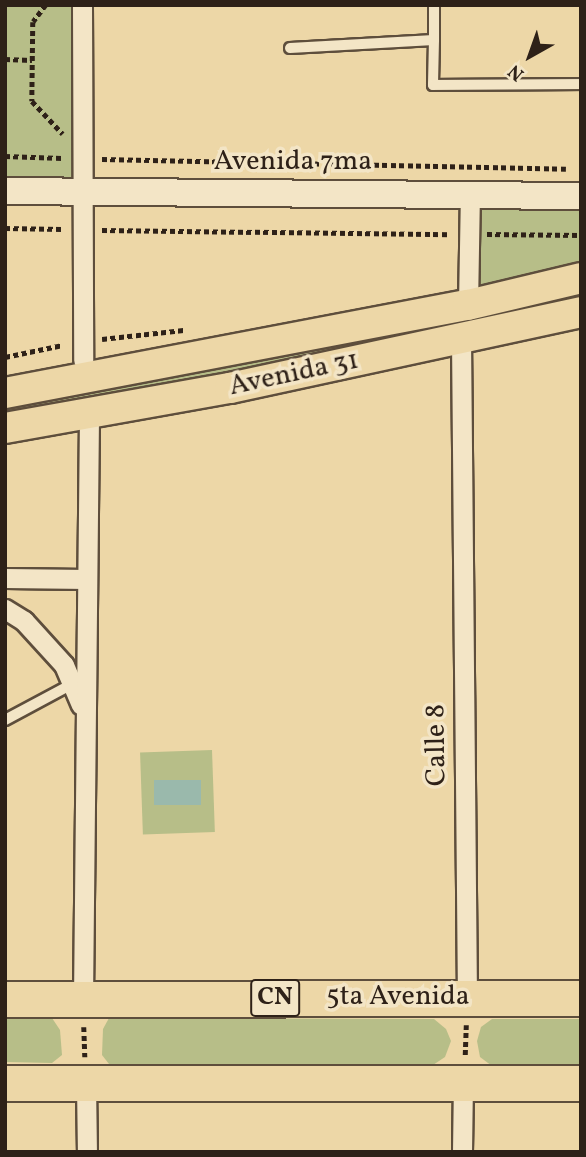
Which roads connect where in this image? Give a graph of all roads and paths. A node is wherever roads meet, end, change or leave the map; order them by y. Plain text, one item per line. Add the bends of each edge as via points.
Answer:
1 (47, 5) edge
2 (82, 5) edge
3 (434, 5) edge
4 (434, 40) junction
5 (290, 48) dead end
6 (5, 59) edge
7 (33, 60) junction
8 (581, 84) edge
9 (5, 156) edge
10 (84, 158) junction
11 (568, 169) dead end
12 (5, 191) edge
13 (84, 192) junction
14 (470, 194) junction
15 (581, 196) edge
16 (5, 228) edge
17 (83, 230) junction
18 (470, 234) junction
19 (581, 235) edge
20 (581, 278) edge
21 (468, 305) junction
22 (581, 312) edge
23 (324, 332) junction
24 (461, 338) junction
25 (83, 360) junction
26 (5, 375) edge
27 (5, 393) edge
28 (89, 413) junction
29 (5, 428) edge
30 (5, 578) edge
31 (87, 579) junction
32 (5, 609) edge
33 (72, 684) junction
34 (84, 713) junction
35 (5, 720) edge
36 (467, 997) junction
37 (5, 999) edge
38 (83, 999) junction
39 (581, 999) edge
40 (5, 1083) edge
41 (86, 1083) junction
42 (581, 1083) edge
43 (463, 1084) junction
44 (87, 1152) edge
45 (462, 1152) edge

1 - 7 path via 33,22
2 - 10 street
3 - 4 lane
4 - 5 lane
4 - 8 lane via 433,85
6 - 7 path
7 - 10 path via 32,101
9 - 10 path
10 - 11 path
10 - 13 street
12 - 13 street, Avenida 7ma
13 - 14 street, Avenida 7ma
13 - 17 street
14 - 15 street, Avenida 7ma
14 - 18 street
16 - 17 path
17 - 18 path
17 - 25 street
18 - 19 path
18 - 21 street
20 - 21 main road, Avenida 31
21 - 23 main road, Avenida 31
22 - 24 main road, Avenida 31
23 - 25 main road
23 - 27 main road, Avenida 31
24 - 28 main road, Avenida 31
24 - 36 street, Calle 8
25 - 26 main road
28 - 29 main road, Avenida 31
28 - 31 street
30 - 31 street
31 - 34 street
32 - 33 street via 24,621 64,665
33 - 34 street
33 - 35 lane
34 - 38 street
36 - 38 highway, 5ta Avenida / CN
36 - 39 highway, 5ta Avenida / CN
36 - 43 path
37 - 38 highway, 5ta Avenida / CN
38 - 41 path
40 - 41 highway
41 - 43 highway
41 - 44 street
42 - 43 highway
43 - 45 street

